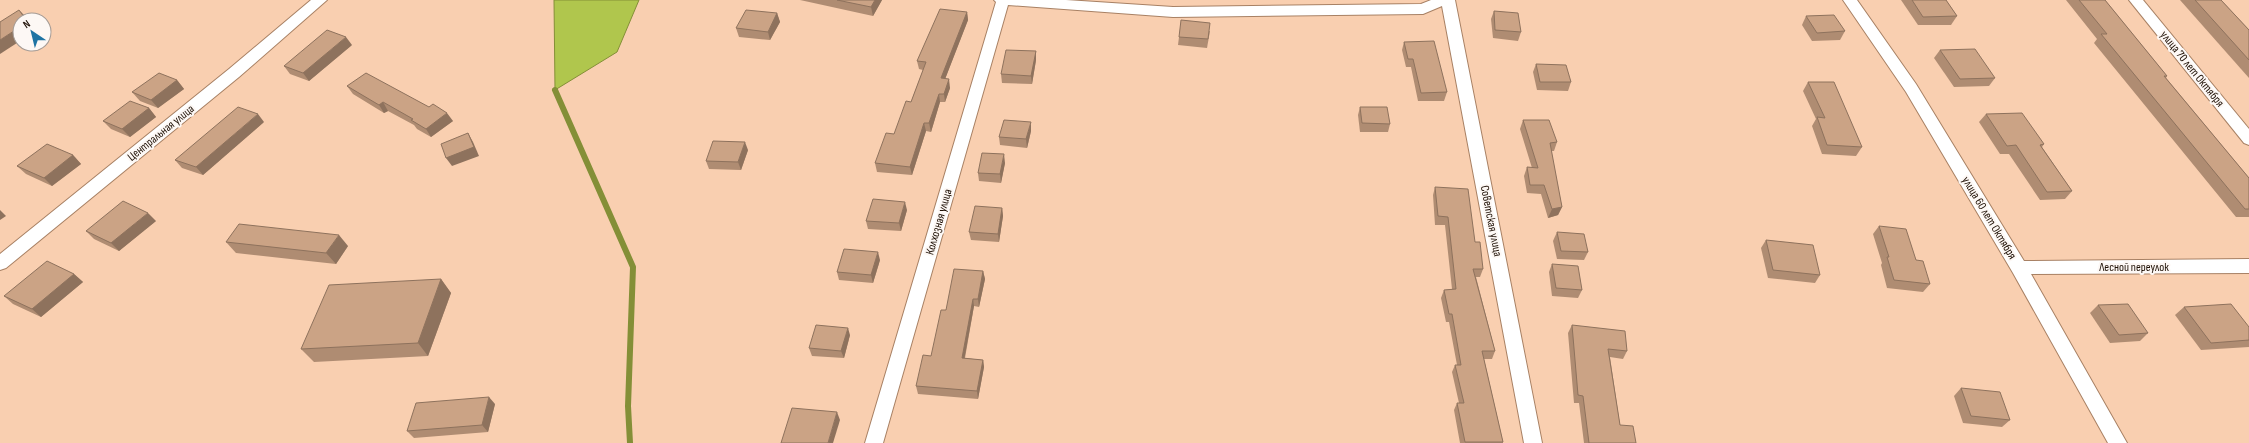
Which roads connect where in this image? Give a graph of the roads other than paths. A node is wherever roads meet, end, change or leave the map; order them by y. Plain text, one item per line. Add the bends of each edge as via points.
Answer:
1 (320, 0) edge
2 (1002, 0) edge
3 (1443, 0) edge
4 (1448, 0) edge
5 (1850, 0) edge
6 (2136, 0) edge
7 (2249, 139) edge
8 (0, 263) edge
9 (2249, 266) edge
10 (2019, 268) junction
11 (874, 443) edge
12 (1533, 443) edge
13 (2118, 443) edge

1 - 8 street, Центральная улица
2 - 3 street via 1173,12 1422,9
2 - 11 street, Колхозная улица
4 - 12 street, Советская улица
5 - 10 street, улица 60 лет Октября via 1911,88
6 - 7 street, улица 70 лет Октября
9 - 10 street, Лесной переулок
10 - 13 street, улица 60 лет Октября

